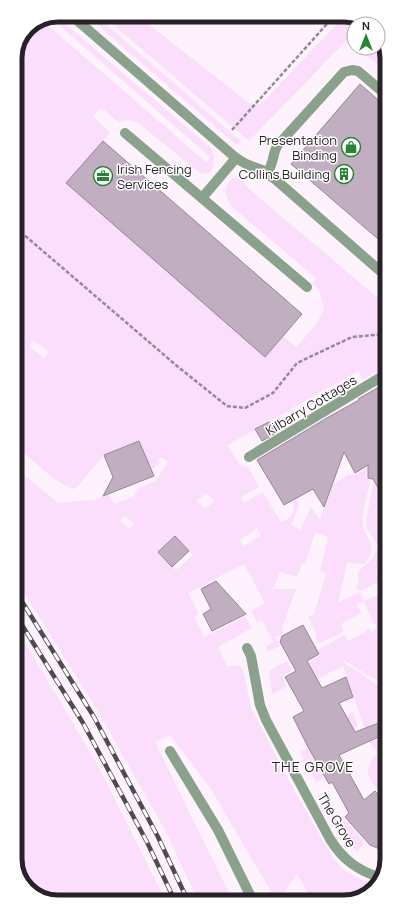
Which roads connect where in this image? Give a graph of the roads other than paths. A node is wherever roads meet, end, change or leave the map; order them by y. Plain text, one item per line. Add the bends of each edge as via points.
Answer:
1 (79, 22) edge
2 (380, 90) edge
3 (125, 134) dead end
4 (236, 158) junction
5 (266, 174) junction
6 (202, 198) junction
7 (380, 270) edge
8 (307, 287) dead end
9 (380, 378) edge
10 (249, 457) dead end
11 (247, 648) dead end
12 (170, 751) dead end
13 (375, 876) edge
14 (250, 895) edge

1 - 4 street
2 - 5 street via 358,71 344,72 277,146 271,168
3 - 6 street
4 - 5 street
4 - 6 street
5 - 7 street
6 - 8 street
9 - 10 street, Kilbarry Cottages
11 - 13 street, The Grove via 266,720 330,839 347,861
12 - 14 street via 218,830

